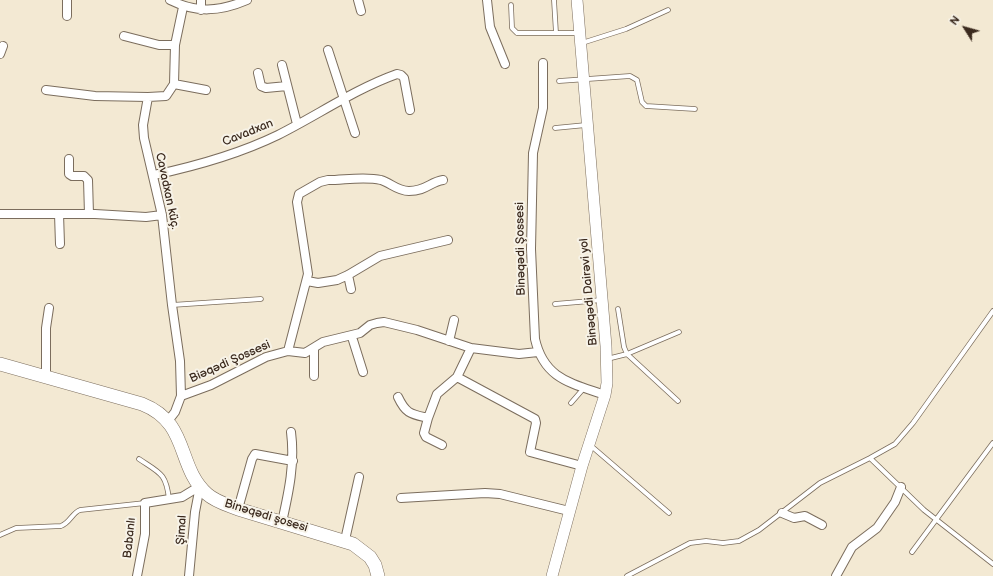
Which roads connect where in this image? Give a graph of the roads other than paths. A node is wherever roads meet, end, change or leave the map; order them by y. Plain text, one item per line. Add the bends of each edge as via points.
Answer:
1 (67, 0) edge
2 (170, 0) edge
3 (202, 0) edge
4 (247, 0) edge
5 (358, 0) edge
6 (486, 0) edge
7 (554, 0) edge
8 (577, 0) edge
9 (511, 5) dead end
10 (182, 7) junction
11 (201, 10) junction
12 (668, 10) dead end
13 (361, 11) dead end
14 (67, 16) dead end
15 (556, 33) junction
16 (124, 36) dead end
17 (581, 38) junction
18 (175, 45) junction
19 (3, 46) dead end
20 (328, 50) dead end
21 (0, 54) edge
22 (543, 63) dead end
23 (505, 64) dead end
24 (282, 65) dead end
25 (258, 73) dead end
26 (584, 78) junction
27 (559, 80) dead end
28 (174, 84) junction
29 (287, 86) junction
30 (46, 90) dead end
31 (206, 90) dead end
32 (148, 97) junction
33 (344, 97) junction
34 (695, 109) dead end
35 (410, 110) dead end
36 (297, 124) junction
37 (588, 124) junction
38 (555, 128) dead end
39 (355, 132) dead end
40 (69, 160) dead end
41 (154, 175) junction
42 (443, 180) dead end
43 (0, 214) edge
44 (59, 214) junction
45 (89, 214) junction
46 (162, 215) junction
47 (448, 240) dead end
48 (60, 244) dead end
49 (348, 275) junction
50 (307, 281) junction
51 (351, 289) dead end
52 (261, 299) dead end
53 (603, 300) junction
54 (555, 304) dead end
55 (172, 305) junction
56 (49, 308) dead end
57 (618, 309) dead end
58 (993, 311) edge
59 (454, 320) dead end
60 (679, 332) dead end
61 (352, 337) junction
62 (449, 341) junction
63 (314, 348) junction
64 (471, 348) junction
65 (288, 351) junction
66 (538, 352) junction
67 (627, 354) junction
68 (607, 359) junction
69 (0, 364) edge
70 (363, 372) dead end
71 (314, 376) dead end
72 (457, 377) junction
73 (46, 378) junction
74 (584, 388) junction
75 (605, 395) junction
76 (181, 396) junction
77 (398, 397) dead end
78 (678, 402) dead end
79 (571, 403) dead end
80 (428, 418) junction
81 (168, 421) junction
82 (291, 432) dead end
83 (993, 443) edge
84 (590, 445) junction
85 (442, 446) dead end
86 (870, 458) junction
87 (139, 460) dead end
88 (293, 461) junction
89 (582, 466) junction
90 (359, 477) dead end
91 (200, 486) junction
92 (901, 487) junction
93 (401, 498) dead end
94 (170, 500) junction
95 (145, 503) junction
96 (238, 509) junction
97 (569, 511) junction
98 (669, 512) dead end
99 (782, 513) junction
100 (935, 519) junction
101 (282, 522) junction
102 (822, 525) dead end
103 (0, 535) edge
104 (345, 540) junction
105 (912, 552) dead end
106 (993, 564) edge
107 (554, 575) edge
108 (137, 576) edge
109 (189, 576) edge
110 (378, 576) edge
111 (627, 576) edge
112 (836, 576) edge

1 - 14 street
2 - 10 street
3 - 11 street
4 - 11 street via 227,7
5 - 13 street
6 - 23 street via 490,27
7 - 15 lane
8 - 17 main road, Binəqədi Dairəvi yol
9 - 15 lane via 514,32
10 - 11 street
10 - 18 street
12 - 17 lane via 626,29
15 - 17 lane
16 - 18 street via 160,45
17 - 26 main road, Binəqədi Dairəvi yol
18 - 28 street
19 - 21 street
20 - 33 street
22 - 66 street, Binəqədi Şossesi via 543,108 533,153 531,249 535,338
24 - 29 street
25 - 29 street via 261,86
26 - 27 lane
26 - 34 lane via 630,76 637,80 642,102 646,106
26 - 37 main road, Binəqədi Dairəvi yol
28 - 31 street
28 - 32 street via 166,96
29 - 36 street
30 - 32 street via 95,96
32 - 41 street, Cavadxan küç. via 143,125 145,145
33 - 35 street, Cavadxan via 397,74 404,78
33 - 36 street, Cavadxan
33 - 39 street
36 - 41 street, Cavadxan via 270,138 196,166
37 - 38 lane
37 - 53 main road, Binəqədi Dairəvi yol
40 - 45 street via 69,174 84,176 88,180
41 - 46 street, Cavadxan küç.
42 - 50 street, Biəqədi Şossesi via 425,189 409,191 400,190 376,179 328,180 302,192 297,202
43 - 44 street
44 - 45 street
44 - 48 street
45 - 46 street via 146,217
46 - 55 street, Cavadxan küç.
47 - 49 street via 380,256
49 - 50 street via 328,282
49 - 51 street
50 - 65 street, Biəqədi Şossesi
52 - 55 lane
53 - 54 lane
53 - 68 main road, Binəqədi Dairəvi yol
55 - 76 street, Cavadxan küç. via 180,361
56 - 73 street via 46,328
57 - 67 lane
58 - 86 lane via 906,431 895,444
59 - 62 street
60 - 67 lane
61 - 62 street, Biəqədi Şossesi via 370,325 384,322
61 - 63 street, Biəqədi Şossesi via 323,342
61 - 70 street
62 - 64 street, Biəqədi Şossesi
63 - 65 street, Biəqədi Şossesi via 305,353
63 - 71 street
64 - 66 street, Biəqədi Şossesi via 519,354
64 - 72 street
65 - 76 street, Biəqədi Şossesi via 266,357 211,385
66 - 74 street, Binəqədi Şossesi via 557,377
67 - 68 lane
67 - 78 lane
68 - 75 main road, Binəqədi Dairəvi yol
69 - 73 main road, Binəqədi şosesi
72 - 80 street via 437,394
72 - 89 street via 534,419 536,423 530,452
73 - 81 main road, Binəqədi şosesi via 142,404 154,409
74 - 75 street, Binəqədi Şossesi
74 - 79 lane
75 - 84 main road, Binəqədi Dairəvi yol
76 - 81 street, Cavadxan küç. via 175,412
77 - 80 street via 408,413
80 - 85 street via 424,433 426,437
81 - 91 main road, Binəqədi şosesi via 178,436
82 - 88 street
83 - 100 lane
84 - 89 main road, Binəqədi Dairəvi yol
84 - 98 lane
86 - 92 lane
86 - 99 lane via 820,483
87 - 94 lane via 164,477
88 - 96 street via 255,454
88 - 101 street
89 - 97 main road, Binəqədi Dairəvi yol
90 - 104 street
91 - 94 street via 182,497
91 - 96 main road, Binəqədi şosesi via 217,500
91 - 109 street, Şimal
92 - 100 lane
92 - 112 street via 895,502 877,528 852,547
93 - 97 street via 500,494
94 - 95 street
95 - 103 lane via 80,510 61,526 16,528
95 - 108 street, Babanlı via 145,534
96 - 101 main road, Binəqədi şosesi
97 - 107 main road, Binəqədi Dairəvi yol
99 - 102 street via 794,518 805,516
99 - 111 lane via 739,541 690,543
100 - 105 lane
100 - 106 lane
101 - 104 main road, Binəqədi şosesi
104 - 110 main road, Binəqədi şosesi via 370,557 376,565

